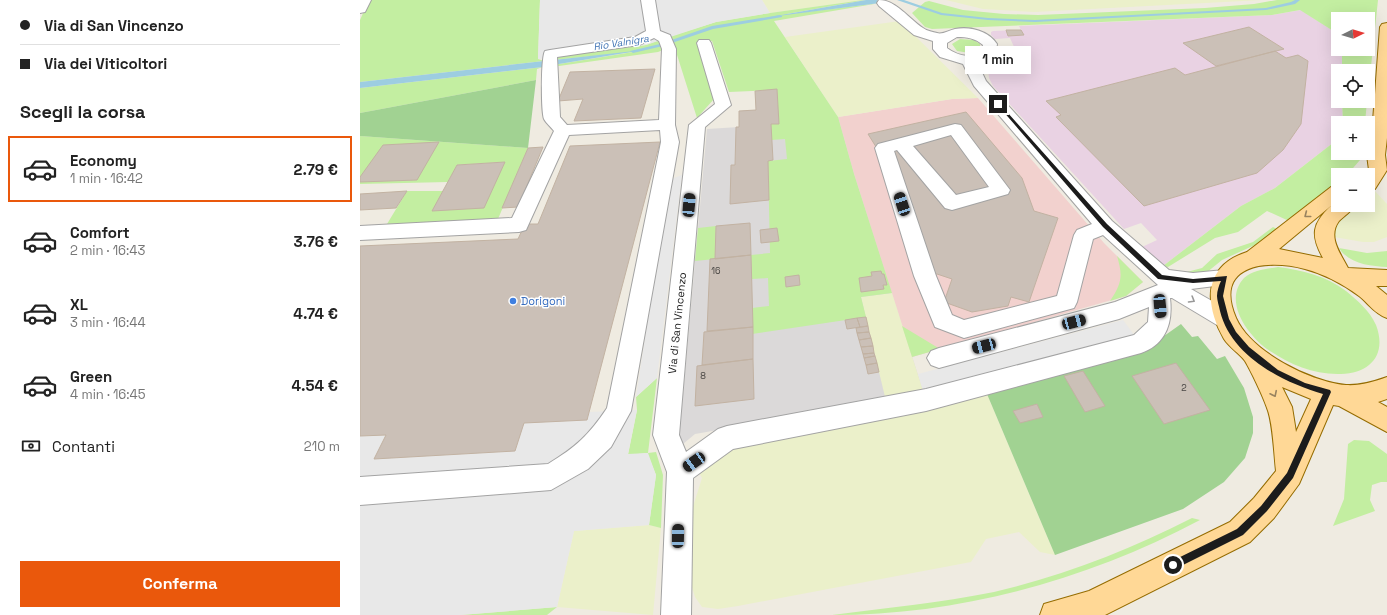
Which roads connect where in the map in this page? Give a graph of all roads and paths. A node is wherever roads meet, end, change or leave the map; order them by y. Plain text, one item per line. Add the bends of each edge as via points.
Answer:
1 (364, 0) edge
2 (648, 0) edge
3 (884, 3) dead end
4 (360, 9) edge
5 (1387, 27) edge
6 (941, 39) junction
7 (662, 40) junction
8 (704, 43) dead end
9 (968, 60) junction
10 (667, 125) junction
11 (563, 130) junction
12 (901, 143) junction
13 (1377, 163) junction
14 (1369, 168) edge
15 (1375, 168) edge
16 (1387, 187) edge
17 (1331, 197) edge
18 (1337, 212) edge
19 (1105, 226) junction
20 (360, 233) edge
21 (1254, 258) junction
22 (1343, 275) junction
23 (1224, 278) junction
24 (1387, 278) edge
25 (1164, 286) junction
26 (1387, 309) edge
27 (1225, 319) junction
28 (1246, 349) junction
29 (939, 358) dead end
30 (1387, 388) edge
31 (1336, 394) junction
32 (1387, 420) edge
33 (680, 472) junction
34 (1290, 476) junction
35 (360, 491) edge
36 (676, 615) edge
37 (1055, 615) edge

1 - 4 street
2 - 7 street
3 - 6 street via 905,14 919,32
5 - 13 main road
6 - 9 street via 939,45 944,53 957,59
6 - 9 street via 965,33 982,37 990,44 991,50 988,54
7 - 10 street
7 - 11 street via 550,54 552,118
8 - 33 street, Via di San Vincenzo via 723,105 697,125 696,129 666,435
9 - 19 street via 979,83
10 - 11 street
10 - 35 street via 670,142 619,411 602,438 579,460 551,477
11 - 20 street via 519,225
12 - 12 street via 955,129 1001,190 952,203
12 - 19 street via 884,148 925,276 943,321 964,329 1066,302 1084,234
13 - 14 main road
13 - 15 main road
13 - 16 main road
17 -> 21 main road
18 - 22 main road via 1324,227 1324,242
19 - 25 street
21 - 22 main road via 1280,256 1307,261
21 - 23 main road via 1231,269
22 - 24 main road
22 - 26 main road via 1364,288
23 - 25 street
23 - 27 main road via 1220,296
25 -> 27 street
25 - 29 street via 1119,310
25 - 33 street via 1161,318 1153,335 1141,343 926,400 727,438
27 - 28 main road
28 - 31 main road via 1276,372 1304,385
28 -> 34 main road via 1270,385 1280,407
30 - 31 main road via 1364,396
31 - 32 main road
31 - 34 main road
33 - 36 street, Via di San Vincenzo
34 - 37 main road via 1240,532 1093,605

